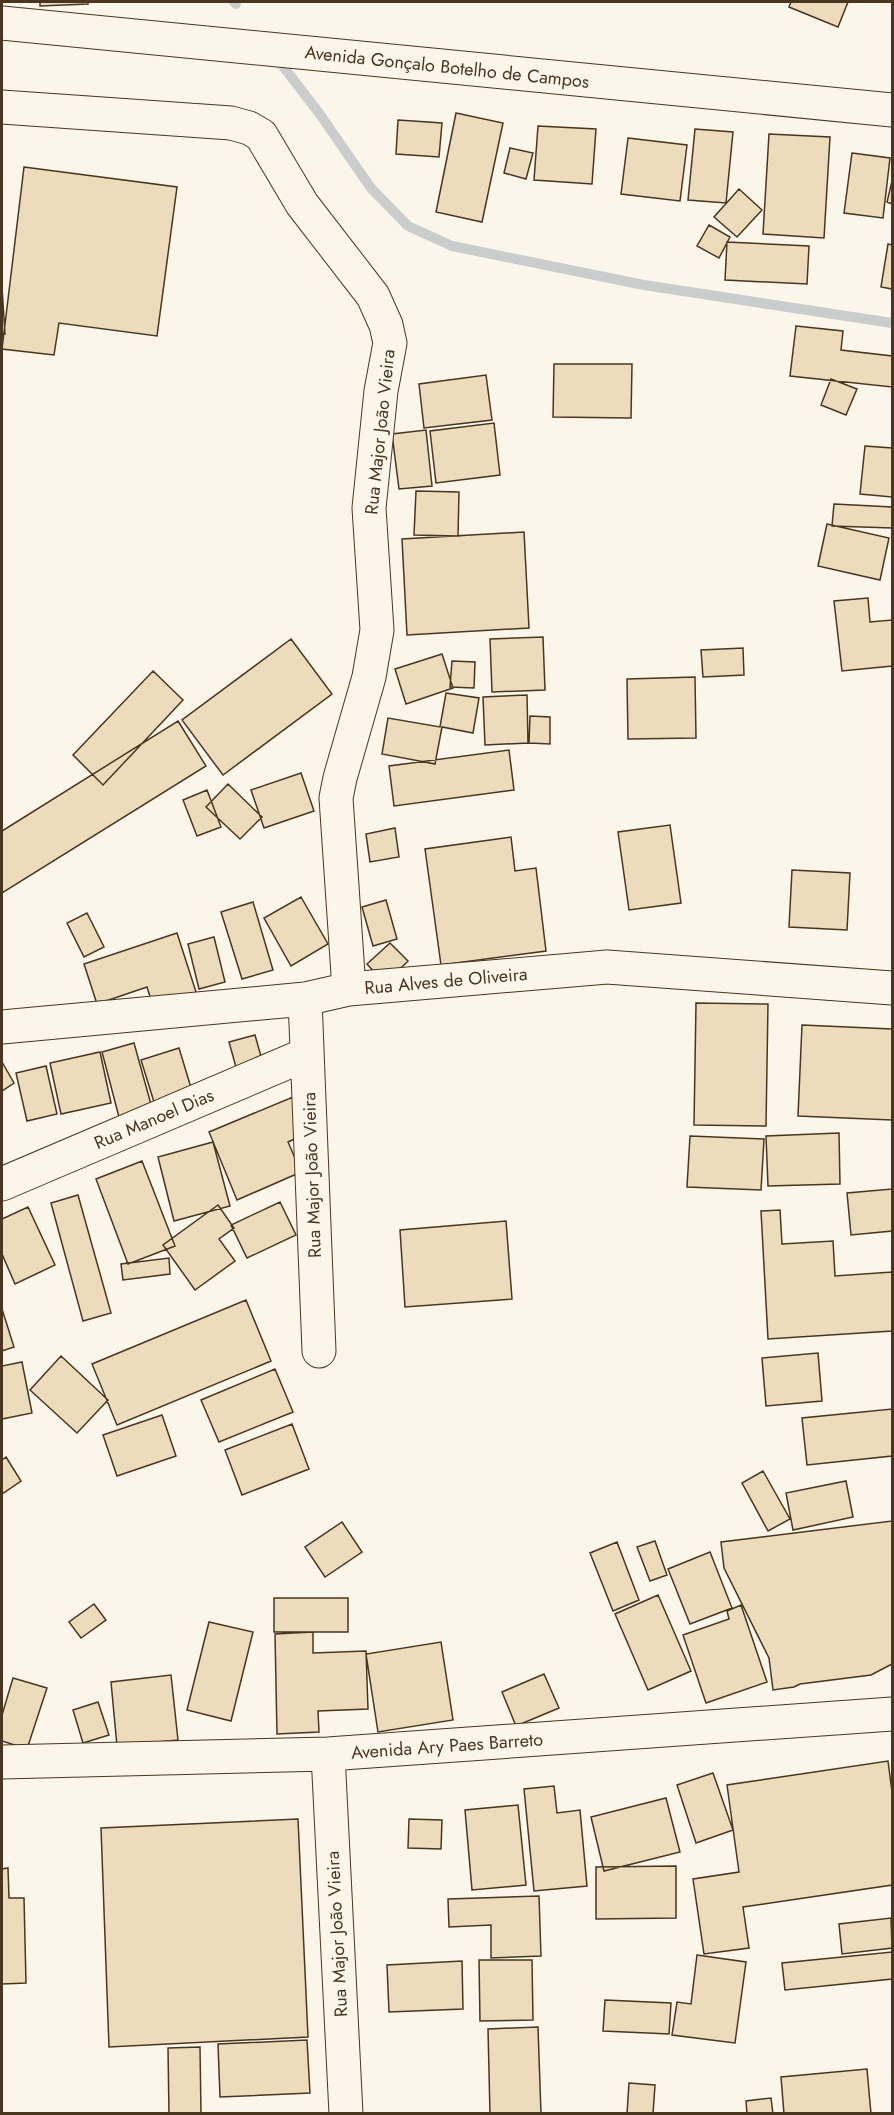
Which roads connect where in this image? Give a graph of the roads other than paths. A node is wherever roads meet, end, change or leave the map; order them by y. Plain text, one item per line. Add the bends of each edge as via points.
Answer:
1 (2, 23) edge
2 (2, 107) edge
3 (892, 110) edge
4 (892, 988) edge
5 (349, 989) junction
6 (305, 999) junction
7 (2, 1027) edge
8 (307, 1054) junction
9 (2, 1184) edge
10 (319, 1351) dead end
11 (892, 1714) edge
12 (328, 1754) junction
13 (2, 1762) edge
14 (346, 2114) edge

1 - 3 street, Avenida Gonçalo Botelho de Campos
2 - 5 street, Rua Major João Vieira via 231,123 249,128 261,135 302,204 373,296 386,324 390,343 369,508 377,630 369,676 336,798
4 - 5 street, Rua Alves de Oliveira via 607,967
5 - 6 street, Rua Alves de Oliveira
6 - 7 street, Rua Alves de Oliveira
6 - 8 street, Rua Major João Vieira
8 - 9 street, Rua Manoel Dias
8 - 10 street, Rua Major João Vieira
11 - 12 street, Avenida Ary Paes Barreto
12 - 13 street, Avenida Ary Paes Barreto
12 - 14 street, Rua Major João Vieira

